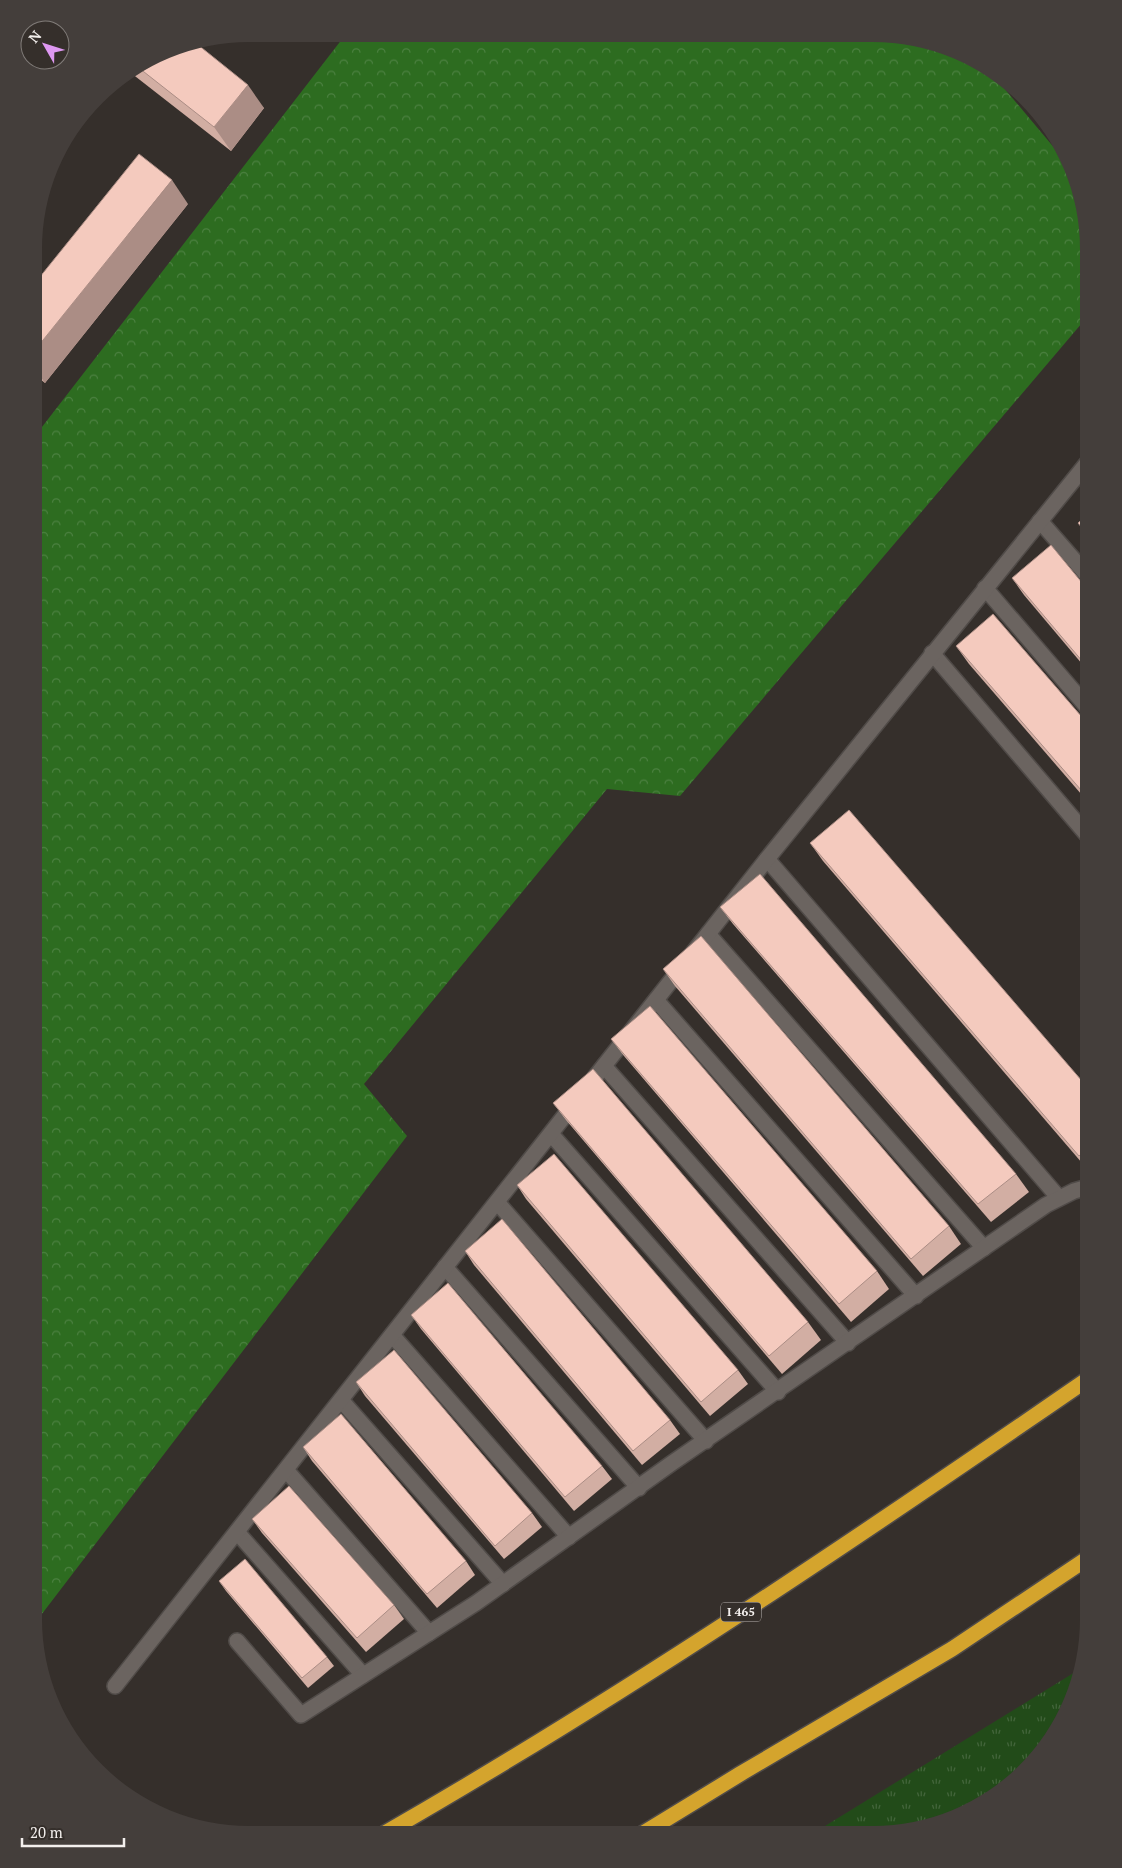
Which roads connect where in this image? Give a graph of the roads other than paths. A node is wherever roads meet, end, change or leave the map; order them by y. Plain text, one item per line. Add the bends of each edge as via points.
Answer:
1 (1080, 472) edge
2 (1040, 521) junction
3 (1080, 567) edge
4 (985, 588) junction
5 (932, 653) junction
6 (1080, 699) edge
7 (1080, 827) edge
8 (767, 859) junction
9 (708, 934) junction
10 (656, 1000) junction
11 (604, 1066) junction
12 (551, 1134) junction
13 (1080, 1189) edge
14 (1059, 1198) junction
15 (496, 1202) junction
16 (984, 1248) junction
17 (445, 1267) junction
18 (916, 1296) junction
19 (392, 1335) junction
20 (848, 1343) junction
21 (1080, 1384) edge
22 (778, 1392) junction
23 (341, 1400) junction
24 (706, 1441) junction
25 (286, 1470) junction
26 (639, 1488) junction
27 (237, 1532) junction
28 (569, 1537) junction
29 (1080, 1563) edge
30 (503, 1584) junction
31 (429, 1633) junction
32 (237, 1641) dead end
33 (363, 1675) junction
34 (115, 1686) dead end
35 (397, 1826) edge
36 (655, 1826) edge

1 - 2 lane
2 - 3 lane
2 - 4 lane
4 - 5 lane
4 - 6 lane
5 - 7 lane
5 - 8 lane
8 - 9 lane
8 - 14 lane
9 - 10 lane
9 - 16 lane
10 - 11 lane
10 - 18 lane
11 - 12 lane
11 - 20 lane
12 - 15 lane
12 - 22 lane
13 - 14 lane
14 - 16 lane
15 - 17 lane
15 - 24 lane
16 - 18 lane
17 - 19 lane
17 - 26 lane
18 - 20 lane
19 - 23 lane
19 - 28 lane
20 - 22 lane
21 - 35 highway, I 465 via 927,1490 587,1712
22 - 24 lane
23 - 25 lane
23 - 30 lane
24 - 26 lane
25 - 27 lane
25 - 31 lane
26 - 28 lane
27 - 33 lane
27 - 34 lane
28 - 30 lane
29 - 36 highway via 952,1649
30 - 31 lane
31 - 33 lane
32 - 33 lane via 301,1715

